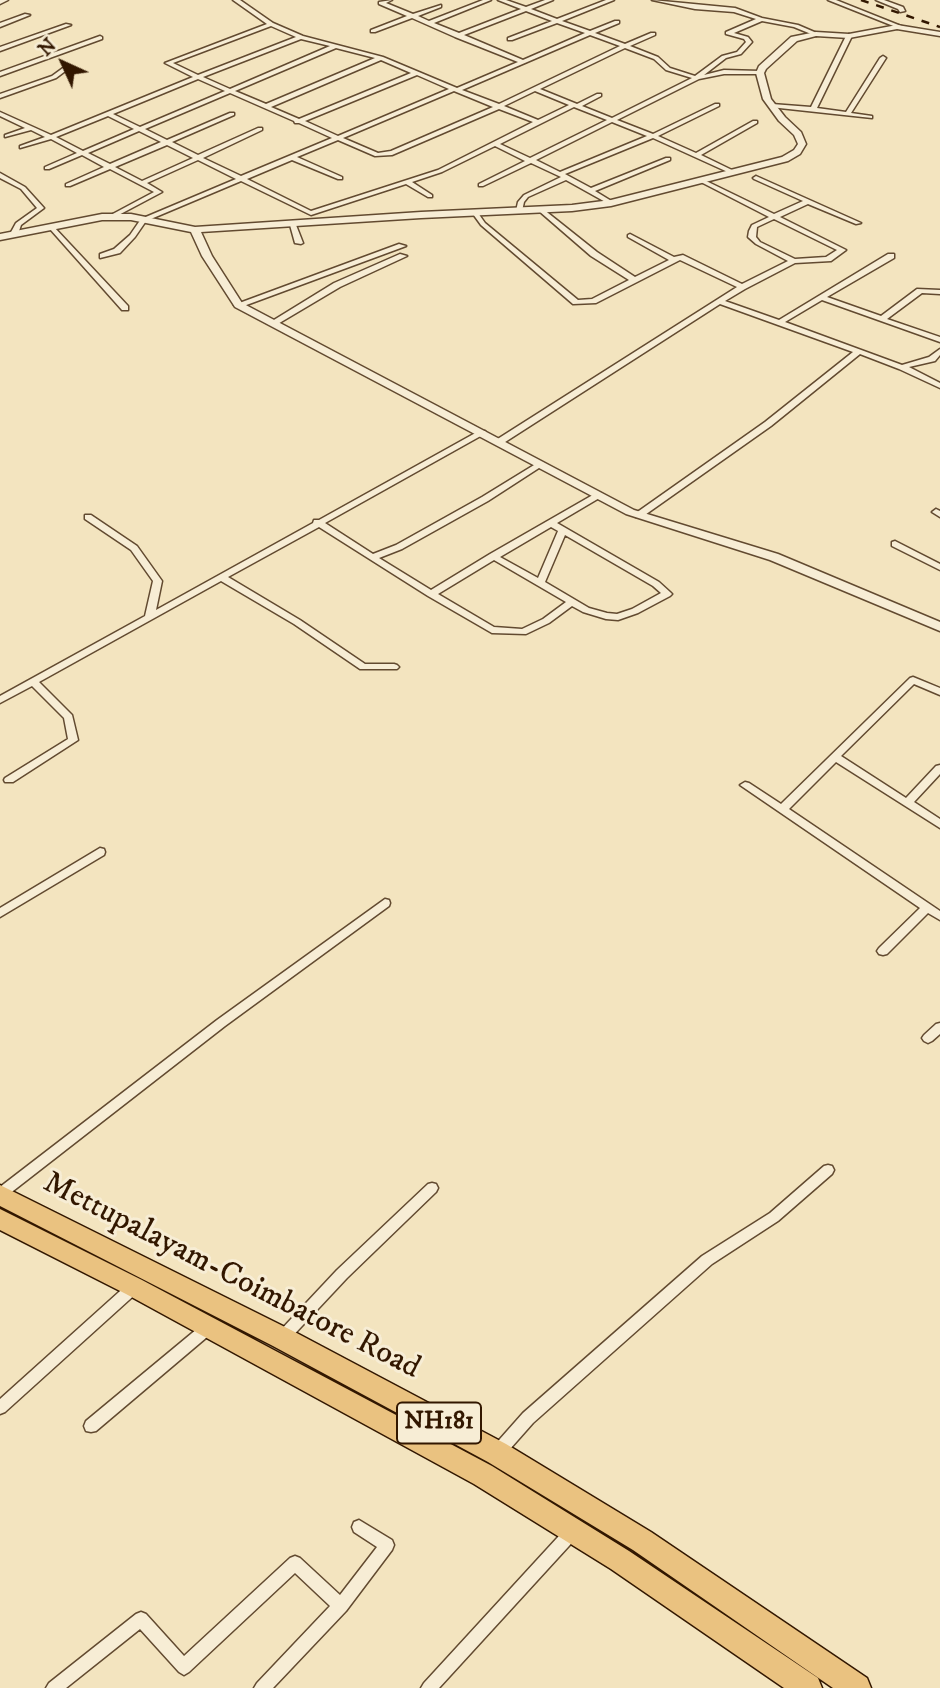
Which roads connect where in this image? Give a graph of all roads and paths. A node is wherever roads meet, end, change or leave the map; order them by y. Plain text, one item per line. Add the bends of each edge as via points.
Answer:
1 (5, 0) edge
2 (236, 0) edge
3 (390, 0) edge
4 (488, 0) edge
5 (501, 0) edge
6 (550, 0) edge
7 (611, 0) edge
8 (655, 0) edge
9 (710, 0) edge
10 (831, 0) edge
11 (879, 0) edge
12 (901, 0) edge
13 (0, 2) edge
14 (893, 5) junction
15 (439, 6) dead end
16 (723, 8) junction
17 (526, 9) junction
18 (27, 15) dead end
19 (412, 16) junction
20 (710, 19) dead end
21 (761, 19) junction
22 (556, 21) junction
23 (617, 22) dead end
24 (428, 23) junction
25 (271, 24) junction
26 (0, 25) edge
27 (68, 25) dead end
28 (900, 27) junction
29 (373, 31) dead end
30 (590, 34) junction
31 (653, 34) dead end
32 (816, 34) junction
33 (940, 34) edge
34 (457, 36) junction
35 (849, 36) junction
36 (301, 37) junction
37 (100, 38) dead end
38 (510, 39) dead end
39 (625, 46) junction
40 (334, 47) junction
41 (0, 49) edge
42 (381, 58) junction
43 (883, 58) dead end
44 (523, 62) junction
45 (65, 69) dead end
46 (417, 73) junction
47 (760, 73) junction
48 (0, 74) edge
49 (198, 77) junction
50 (697, 78) junction
51 (455, 89) junction
52 (535, 89) junction
53 (227, 90) junction
54 (599, 95) dead end
55 (0, 96) edge
56 (718, 105) dead end
57 (575, 106) junction
58 (772, 106) junction
59 (265, 107) junction
60 (498, 107) junction
61 (813, 108) junction
62 (848, 113) junction
63 (0, 114) edge
64 (109, 114) junction
65 (232, 114) dead end
66 (870, 117) dead end
67 (611, 120) junction
68 (297, 122) junction
69 (538, 122) junction
70 (755, 122) dead end
71 (31, 128) junction
72 (139, 129) junction
73 (260, 129) dead end
74 (7, 136) dead end
75 (653, 136) junction
76 (51, 137) junction
77 (337, 139) junction
78 (167, 142) junction
79 (495, 144) junction
80 (22, 147) dead end
81 (83, 153) junction
82 (697, 155) junction
83 (199, 158) junction
84 (293, 158) junction
85 (668, 159) dead end
86 (531, 160) junction
87 (47, 168) dead end
88 (111, 168) junction
89 (732, 172) junction
90 (0, 175) edge
91 (563, 176) junction
92 (340, 178) dead end
93 (756, 178) dead end
94 (10, 180) junction
95 (242, 180) junction
96 (699, 180) junction
97 (143, 183) junction
98 (409, 183) junction
99 (0, 184) edge
100 (481, 185) dead end
101 (68, 186) dead end
102 (590, 191) junction
103 (430, 196) dead end
104 (806, 202) junction
105 (611, 203) junction
106 (541, 210) junction
107 (519, 211) junction
108 (476, 214) junction
109 (773, 216) junction
110 (111, 217) junction
111 (143, 220) junction
112 (858, 223) dead end
113 (293, 225) junction
114 (52, 228) junction
115 (195, 230) junction
116 (14, 234) junction
117 (630, 236) dead end
118 (0, 237) edge
119 (299, 243) dead end
120 (402, 246) dead end
121 (103, 256) dead end
122 (403, 256) dead end
123 (891, 256) dead end
124 (674, 260) junction
125 (794, 261) junction
126 (634, 280) junction
127 (742, 288) junction
128 (940, 292) edge
129 (820, 297) junction
130 (721, 302) junction
131 (238, 305) junction
132 (125, 308) dead end
133 (882, 319) junction
134 (273, 323) junction
135 (779, 323) junction
136 (940, 340) edge
137 (940, 351) edge
138 (858, 353) junction
139 (936, 360) edge
140 (902, 366) junction
141 (940, 386) edge
142 (482, 433) junction
143 (499, 442) junction
144 (540, 464) junction
145 (598, 495) junction
146 (639, 515) junction
147 (88, 517) dead end
148 (317, 522) junction
149 (551, 523) junction
150 (563, 530) junction
151 (895, 544) dead end
152 (493, 556) junction
153 (373, 557) junction
154 (940, 567) edge
155 (221, 577) junction
156 (540, 583) junction
157 (431, 594) junction
158 (572, 602) junction
159 (149, 619) junction
160 (940, 627) edge
161 (394, 667) dead end
162 (33, 682) junction
163 (940, 692) edge
164 (0, 700) edge
165 (835, 757) junction
166 (940, 768) edge
167 (9, 780) dead end
168 (745, 785) dead end
169 (907, 803) junction
170 (782, 810) junction
171 (940, 824) edge
172 (100, 852) dead end
173 (385, 903) dead end
174 (928, 907) junction
175 (0, 914) edge
176 (940, 916) edge
177 (883, 951) dead end
178 (940, 1027) edge
179 (928, 1038) dead end
180 (828, 1170) dead end
181 (432, 1188) dead end
182 (0, 1194) edge
183 (0, 1219) edge
184 (134, 1287) junction
185 (208, 1328) junction
186 (282, 1338) junction
187 (0, 1408) edge
188 (91, 1426) dead end
189 (490, 1464) junction
190 (359, 1527) dead end
191 (574, 1530) junction
192 (341, 1606) junction
193 (54, 1688) edge
194 (262, 1688) edge
195 (429, 1688) edge
196 (808, 1688) edge
197 (857, 1688) edge

1 - 13 street
2 - 25 street
3 - 19 street via 381,3
4 - 24 street
5 - 17 street
6 - 17 street
7 - 22 street
8 - 16 street
9 - 16 street
10 - 28 street
11 - 14 street
12 - 14 street
14 - 28 street via 903,10 894,21
15 - 19 street
16 - 20 street
16 - 21 street
17 - 22 street
17 - 34 street
18 - 26 street
19 - 24 street
19 - 29 street
21 - 32 street
21 - 50 street via 729,32 749,40 747,46
22 - 30 street
22 - 38 street
23 - 30 street
24 - 34 street
25 - 36 street
25 - 49 street via 168,63
27 - 41 street
28 - 33 street
28 - 35 street
30 - 39 street
30 - 44 street
31 - 39 street
32 - 35 street
32 - 47 street via 794,39
34 - 44 street
35 - 61 street
36 - 40 street
36 - 49 street
37 - 48 street
39 - 50 street via 656,58 668,69
39 - 52 street
40 - 42 street
40 - 53 street
42 - 46 street
42 - 59 street
43 - 62 street
44 - 51 street
45 - 55 street
46 - 51 street
46 - 68 street
47 - 50 street via 724,72
47 - 58 street
49 - 53 street
49 - 64 street
50 - 67 street
51 - 60 street
51 - 77 street
52 - 57 street
52 - 60 street
53 - 59 street
53 - 72 street
54 - 57 street
56 - 75 street
57 - 67 street
57 - 69 street
58 - 61 street
58 - 89 street via 802,144 785,159
59 - 68 street
60 - 69 street
60 - 77 street via 392,153 377,155
61 - 62 street
62 - 66 street
63 - 71 street
64 - 72 street
64 - 76 street
65 - 78 street
67 - 75 street
67 - 86 street
68 - 77 street
69 - 79 street
70 - 82 street
71 - 74 street
71 - 76 street
72 - 78 street
72 - 81 street
73 - 83 street
75 - 82 street
75 - 91 street
76 - 80 street
76 - 81 street
77 - 84 street
78 - 83 street
78 - 88 street
79 - 86 street
79 - 98 street
81 - 87 street
81 - 88 street
82 - 89 street
83 - 95 street
83 - 97 street
84 - 92 street
84 - 95 street
85 - 102 street
86 - 91 street
86 - 100 street
88 - 97 street
88 - 101 street
89 - 96 street
90 - 94 street
91 - 102 street
91 - 107 street via 526,196
93 - 104 street
94 - 99 street
94 - 116 street via 41,208 18,224
95 - 98 street via 311,213
95 - 111 street
96 - 105 street
96 - 109 street
97 - 110 street via 159,192
98 - 103 street
102 - 105 street
104 - 109 street
104 - 112 street
105 - 106 street
106 - 107 street
106 - 126 street
107 - 108 street
108 - 113 street
108 - 126 street via 576,302 593,301
109 - 125 street via 754,226 752,237
109 - 125 street via 842,250 828,260
110 - 111 street
110 - 114 street
111 - 115 street
111 - 121 street via 117,251
113 - 115 street
113 - 119 street
114 - 116 street
114 - 132 street
115 - 131 street
116 - 118 street
117 - 124 street
120 - 131 street
122 - 134 street via 337,285
123 - 129 street
124 - 126 street
124 - 127 street via 680,257
125 - 127 street
127 - 130 street
128 - 133 street via 920,291
129 - 133 street
129 - 135 street
130 - 135 street
130 - 143 street
131 - 134 street
133 - 136 street
134 - 142 street
135 - 138 street
137 - 139 street
138 - 140 street
138 - 146 street via 768,424
139 - 140 street
140 - 141 street
142 - 143 street
142 - 148 street
143 - 144 street
144 - 145 street
144 - 153 street via 399,547
145 - 146 street
145 - 149 street
146 - 160 street via 774,557
147 - 159 street via 134,548 158,581
148 - 153 street
148 - 155 street
149 - 150 street
149 - 152 street
150 - 156 street
150 - 158 street via 667,594 618,617
151 - 154 street
152 - 156 street
152 - 157 street
153 - 157 street
155 - 159 street
155 - 161 street via 363,667
156 - 158 street
157 - 158 street via 492,631 523,632
159 - 162 street
162 - 164 street
162 - 167 street via 69,717 73,740
163 - 165 street via 913,680
165 - 169 street
165 - 170 street
166 - 169 street
168 - 170 street
169 - 171 street
170 - 174 street
172 - 175 street
173 - 182 street
174 - 176 street
174 - 177 street
178 - 179 street
180 - 189 street via 774,1217 707,1260 528,1418
181 - 186 street
182 - 186 highway, Mettupalayam-Coimbatore Road / NH181
183 - 184 highway, NH181
184 - 185 highway, NH181
184 - 187 street
185 - 188 street
185 - 189 highway, NH181
186 - 189 highway, Mettupalayam-Coimbatore Road / NH181
189 - 191 highway, NH181
189 - 197 highway, Mettupalayam-Coimbatore Road / NH181 via 642,1541
190 - 192 street via 387,1545
191 - 195 street
191 - 196 highway, NH181
192 - 193 street via 295,1563 184,1667 141,1619
192 - 194 street

